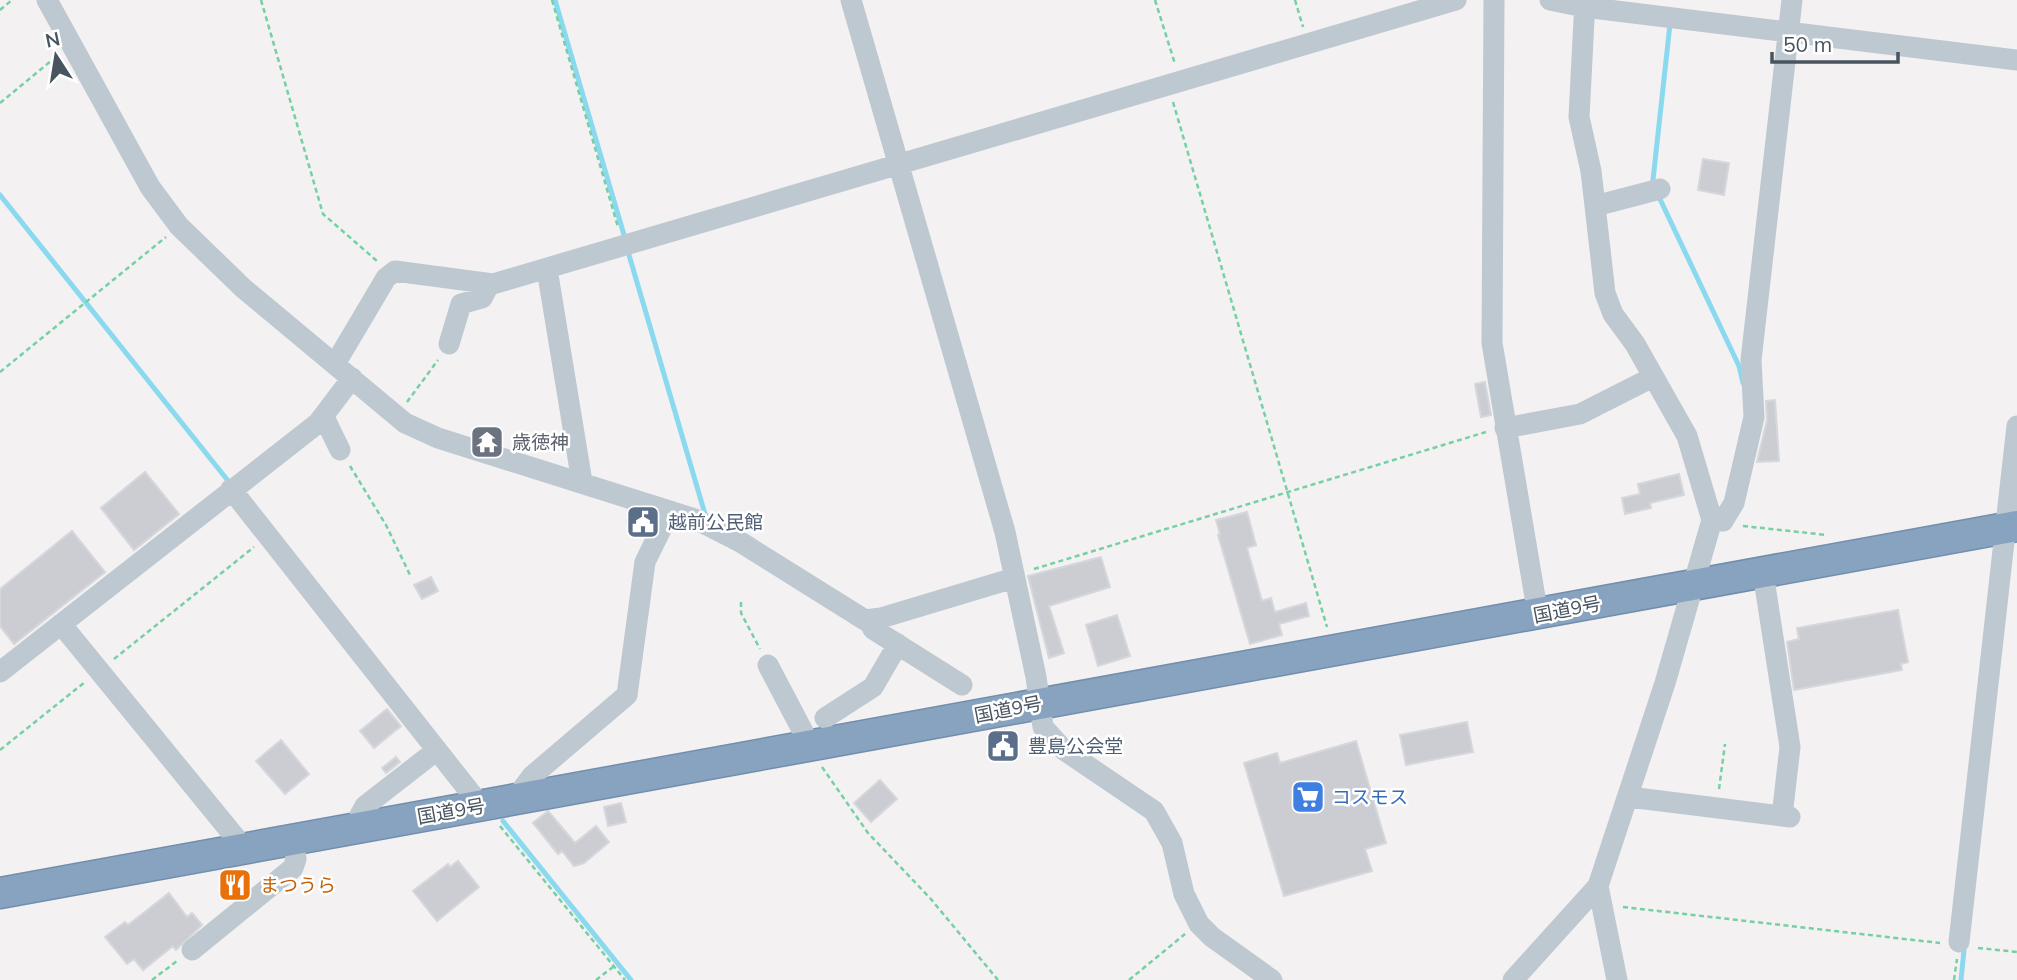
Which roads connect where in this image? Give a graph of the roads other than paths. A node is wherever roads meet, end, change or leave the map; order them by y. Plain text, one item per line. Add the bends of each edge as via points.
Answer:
1 (47, 0) edge
2 (852, 0) edge
3 (1456, 0) edge
4 (1494, 0) edge
5 (1550, 0) edge
6 (1792, 0) edge
7 (1584, 4) edge
8 (1788, 33) junction
9 (2017, 60) edge
10 (899, 166) junction
11 (1660, 189) dead end
12 (1595, 206) junction
13 (547, 269) junction
14 (489, 285) junction
15 (449, 344) road end
16 (335, 365) junction
17 (1653, 377) junction
18 (352, 378) junction
19 (324, 417) junction
20 (2017, 426) edge
21 (1505, 428) junction
22 (340, 450) road end
23 (582, 482) junction
24 (231, 489) junction
25 (670, 511) junction
26 (1717, 521) junction
27 (2011, 528) edge
28 (1763, 573) junction
29 (1014, 577) junction
30 (1692, 586) junction
31 (1538, 615) junction
32 (869, 621) junction
33 (61, 624) junction
34 (898, 644) junction
35 (768, 665) road end
36 (0, 672) edge
37 (962, 685) dead end
38 (1039, 704) junction
39 (825, 718) dead end
40 (810, 745) junction
41 (437, 750) junction
42 (1629, 797) junction
43 (524, 798) junction
44 (481, 806) junction
45 (360, 827) junction
46 (293, 839) junction
47 (244, 848) junction
48 (0, 893) edge
49 (1600, 895) junction
50 (1958, 944) road end
51 (192, 950) road end
52 (1272, 980) edge
53 (1513, 980) edge
54 (1617, 980) edge

1 - 16 street via 150,187 179,226 243,288
2 - 10 street
3 - 10 street
4 - 21 street via 1492,343
5 - 7 street
6 - 8 street
7 - 8 street
7 - 12 street via 1580,117
8 - 9 street
8 - 26 street via 1751,360 1754,418 1734,503
10 - 13 street
10 - 29 street
11 - 12 street
12 - 17 street via 1608,304
13 - 14 street
13 - 23 street
14 - 15 street via 482,298 461,304
14 - 16 street via 409,271 391,273
16 - 18 street
17 - 21 street via 1580,414
17 - 26 street via 1687,436
18 - 19 street
18 - 23 street via 396,416 438,438
19 - 22 street
19 - 24 street
20 - 27 street
21 - 31 street
23 - 25 street
24 - 33 street
24 - 41 street
25 - 32 street via 742,543 854,616
25 - 43 street via 645,562 627,695 532,776 523,788
26 - 30 street
27 - 28 highway, 国道9号
27 - 50 street
28 - 30 highway, 国道9号
28 - 42 street via 1790,747 1786,816
29 - 32 street
29 - 38 street
30 - 31 highway, 国道9号
30 - 42 street
31 - 38 highway, 国道9号
32 - 34 street
33 - 36 street
33 - 47 street
34 - 37 street
34 - 39 street via 873,687
35 - 40 street
38 - 40 highway, 国道9号
38 - 52 street via 1043,727 1064,750 1161,819 1184,894 1199,924
40 - 43 highway, 国道9号
41 - 44 street
41 - 45 street via 365,806
42 - 49 street
43 - 44 highway, 国道9号
44 - 45 highway, 国道9号
45 - 46 highway, 国道9号
46 - 47 highway, 国道9号
46 - 51 street via 293,868
47 - 48 highway, 国道9号
49 - 53 street
49 - 54 street

